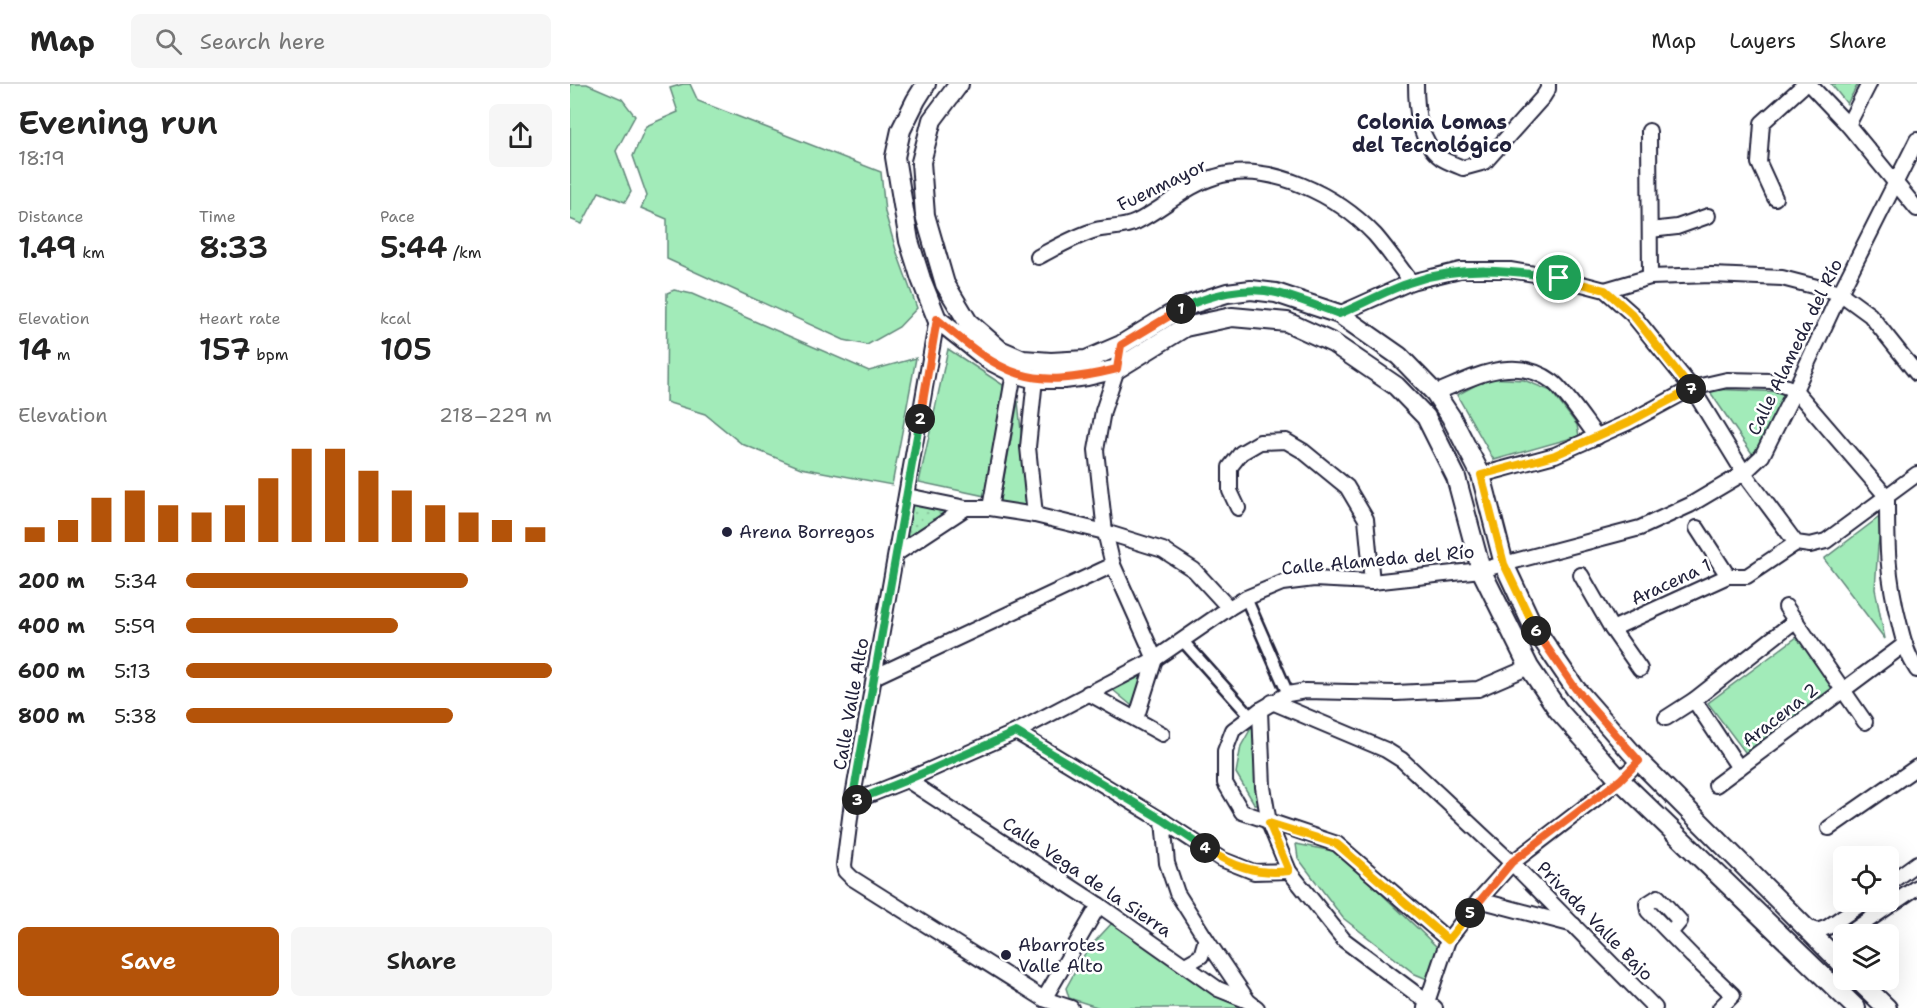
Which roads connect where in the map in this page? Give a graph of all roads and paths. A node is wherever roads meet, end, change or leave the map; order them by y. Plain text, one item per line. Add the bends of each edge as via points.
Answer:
1 (926, 84) edge
2 (959, 84) edge
3 (1416, 84) edge
4 (1548, 84) edge
5 (1807, 84) edge
6 (1869, 84) edge
7 (1848, 125) junction
8 (1649, 131) dead end
9 (1917, 140) edge
10 (1896, 183) junction
11 (1775, 198) dead end
12 (1917, 209) edge
13 (1708, 216) dead end
14 (1650, 230) junction
15 (1038, 257) dead end
16 (1650, 277) junction
17 (1412, 282) junction
18 (1605, 290) junction
19 (1840, 293) junction
20 (1339, 314) junction
21 (937, 319) junction
22 (1121, 345) junction
23 (1117, 369) junction
24 (1014, 373) junction
25 (1917, 375) edge
26 (1035, 379) junction
27 (1692, 388) junction
28 (1795, 390) junction
29 (1435, 393) junction
30 (1597, 437) junction
31 (1744, 473) junction
32 (1917, 474) edge
33 (1481, 475) junction
34 (907, 496) junction
35 (1887, 497) junction
36 (966, 508) junction
37 (990, 508) junction
38 (1238, 508) dead end
39 (1035, 514) junction
40 (1697, 528) dead end
41 (1105, 532) junction
42 (1796, 543) junction
43 (896, 555) junction
44 (1504, 564) junction
45 (1113, 565) junction
46 (1481, 570) junction
47 (1581, 575) dead end
48 (1728, 576) junction
49 (1372, 582) junction
50 (1246, 598) junction
51 (1786, 607) dead end
52 (1229, 608) junction
53 (1796, 620) junction
54 (1612, 629) junction
55 (1182, 640) junction
56 (1905, 645) junction
57 (1155, 659) junction
58 (1529, 667) junction
59 (1640, 669) dead end
60 (1917, 670) edge
61 (874, 677) junction
62 (1842, 689) junction
63 (1089, 693) junction
64 (1288, 694) junction
65 (1694, 700) junction
66 (1261, 709) junction
67 (1666, 718) dead end
68 (1136, 719) junction
69 (1865, 722) dead end
70 (1016, 732) junction
71 (1162, 734) dead end
72 (1639, 761) junction
73 (1917, 767) edge
74 (1739, 768) junction
75 (907, 780) junction
76 (1620, 780) junction
77 (1716, 785) dead end
78 (852, 802) junction
79 (1163, 820) junction
80 (1269, 823) junction
81 (1829, 828) dead end
82 (1512, 862) junction
83 (1917, 863) edge
84 (1289, 871) junction
85 (1899, 876) edge
86 (1917, 887) edge
87 (1479, 900) junction
88 (1099, 905) junction
89 (1850, 912) edge
90 (1863, 924) edge
91 (1576, 925) junction
92 (1803, 925) junction
93 (1670, 933) dead end
94 (1206, 939) junction
95 (1448, 940) junction
96 (1833, 955) edge
97 (1185, 964) junction
98 (1868, 990) edge
99 (1044, 999) junction
100 (1253, 1004) edge
101 (1429, 1006) edge
102 (1071, 1008) edge
103 (1655, 1008) edge
104 (1720, 1008) edge
105 (1856, 1008) edge
106 (1887, 1008) edge

1 - 21 street via 901,130 895,157 909,241
2 - 22 street via 932,120 921,162 925,215 945,284 968,322 1000,350 1023,360 1086,360
3 - 4 street via 1423,136 1440,157 1463,168 1485,162 1543,97
5 - 7 street
5 - 11 street via 1762,123 1758,163
6 - 7 street
7 - 10 street
8 - 14 street
9 - 10 street, Calle Alameda del Río
10 - 12 street
10 - 19 street, Calle Alameda del Río
13 - 14 street via 1677,227
14 - 16 street
15 - 17 street, Fuenmayor via 1082,234 1132,224 1215,177 1260,174 1303,185 1340,205 1375,235
16 - 18 street
16 - 19 street via 1782,278
17 - 18 street via 1460,270 1510,270
17 - 20 street
18 - 27 street via 1632,314
19 - 25 street via 1870,315
19 - 28 street, Calle Alameda del Río
20 - 22 street via 1276,293 1227,293 1168,315
20 - 29 street via 1399,356
21 - 24 street via 988,360
21 - 34 street, Calle Valle Alto
22 - 23 street
23 - 26 street via 1088,376
23 - 41 street via 1103,411 1096,450
23 - 46 street via 1185,327 1232,317 1287,322 1333,343 1396,386 1426,417 1456,477
24 - 26 street
24 - 37 street
26 - 39 street via 1028,447
27 - 28 street via 1727,380 1771,381
27 - 30 street
27 - 31 street
28 - 31 street, Calle Alameda del Río via 1762,456
28 - 35 street
29 - 30 street via 1496,369 1534,372 1554,383
29 - 33 street
30 - 33 street via 1555,455
31 - 42 street
31 - 44 street, Calle Alameda del Río via 1690,505 1640,528
32 - 35 street
33 - 44 street
34 - 36 street
34 - 43 street, Calle Valle Alto
35 - 42 street via 1826,541
35 - 56 street via 1889,579
36 - 37 street
36 - 43 street
37 - 39 street
38 - 49 street via 1230,491 1230,467 1241,453 1260,442 1286,441 1347,487 1366,519
39 - 41 street
40 - 48 street, Aracena 1
41 - 45 street
41 - 52 street via 1163,550 1194,570
42 - 48 street via 1746,576
43 - 61 street, Calle Valle Alto
44 - 46 street, Calle Alameda del Río
44 - 72 street via 1533,626 1575,688
45 - 57 street
45 - 61 street
46 - 49 street, Calle Alameda del Río
46 - 58 street
47 - 54 street
48 - 54 street, Aracena 1
49 - 50 street, Calle Alameda del Río via 1314,579 1282,583
50 - 52 street, Calle Alameda del Río
50 - 64 street
51 - 53 street, Aracena 2
52 - 55 street, Calle Alameda del Río
53 - 62 street, Aracena 2
53 - 65 street
54 - 59 street
55 - 57 street, Calle Alameda del Río
55 - 66 street
56 - 60 street
56 - 62 street, Aracena 2
57 - 63 street, Calle Alameda del Río
57 - 68 street
58 - 64 street via 1478,689
58 - 76 street via 1558,710
61 - 78 street, Calle Valle Alto
62 - 69 street, Aracena 2
62 - 74 street, Aracena 2
63 - 68 street
63 - 70 street, Calle Alameda del Río
64 - 66 street
65 - 67 street
65 - 74 street, Aracena 2
66 - 80 street via 1263,787
66 - 80 street via 1233,730 1225,751 1226,783 1242,813
66 - 82 street, Privada Valle Bajo via 1386,750 1402,760
68 - 71 street
70 - 75 street, Calle Alameda del Río
70 - 79 street
72 - 76 street
72 - 92 street
73 - 81 street
74 - 77 street, Aracena 2
75 - 78 street, Calle Alameda del Río
75 - 88 street, Calle Vega de la Sierra
76 - 82 street
76 - 105 street
78 - 99 street, Calle Valle Alto via 845,872
79 - 84 street via 1221,859 1254,872
79 - 94 street via 1167,863 1177,893
80 - 84 street
80 - 95 street via 1337,844
82 - 87 street
82 - 91 street, Privada Valle Bajo
83 - 85 street
84 - 101 street via 1344,940
86 - 90 street
87 - 91 street
87 - 95 street
88 - 97 street, Calle Vega de la Sierra
88 - 99 street
89 - 92 street via 1817,931
91 - 103 street, Privada Valle Bajo
92 - 96 street
93 - 104 street via 1734,995
94 - 97 street via 1201,956
94 - 100 street
95 - 101 street
97 - 100 street, Calle Vega de la Sierra via 1218,989
98 - 106 street
99 - 102 street, Calle Valle Alto

